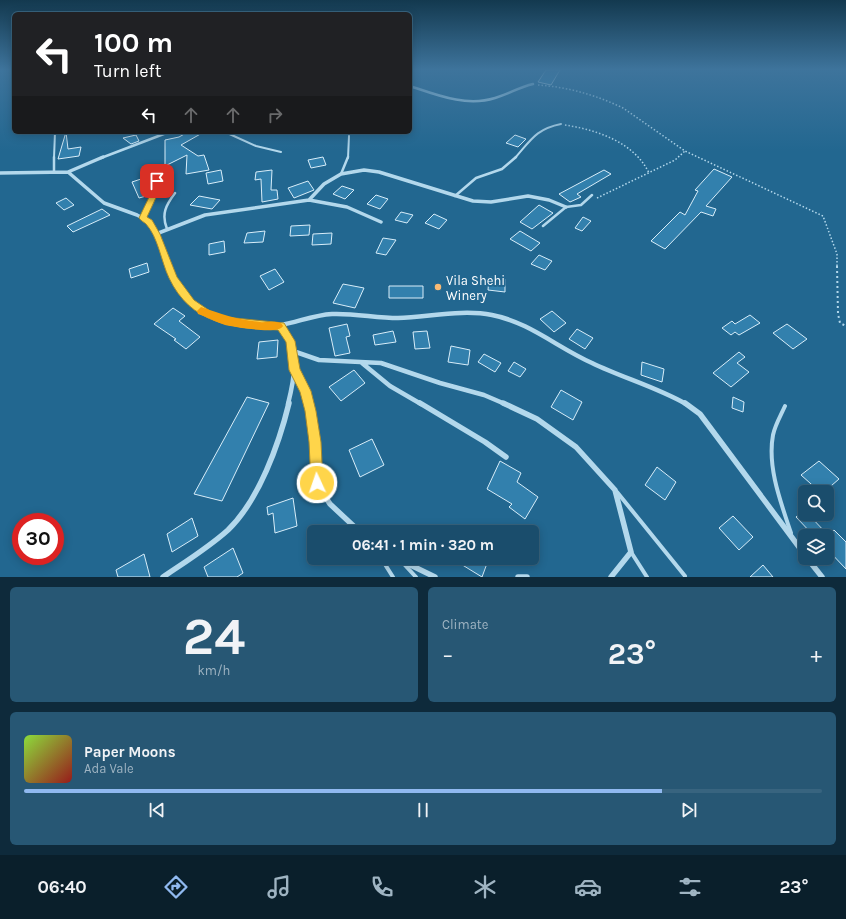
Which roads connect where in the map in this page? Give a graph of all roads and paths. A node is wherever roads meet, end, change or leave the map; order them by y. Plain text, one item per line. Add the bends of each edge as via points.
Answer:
1 (441, 97) edge
2 (495, 97) edge
3 (596, 97) edge
4 (561, 124) joint
5 (55, 134) edge
6 (164, 134) edge
7 (229, 134) edge
8 (350, 136) dead end
9 (685, 151) junction
10 (281, 152) dead end
11 (54, 171) junction
12 (158, 171) dead end
13 (68, 172) junction
14 (0, 173) edge
15 (649, 173) junction
16 (341, 174) junction
17 (175, 192) dead end
18 (592, 195) dead end
19 (455, 196) junction
20 (309, 200) junction
21 (593, 200) dead end
22 (566, 207) junction
23 (143, 218) junction
24 (381, 222) dead end
25 (543, 226) dead end
26 (167, 229) junction
27 (156, 234) junction
28 (280, 326) junction
29 (846, 326) edge
30 (293, 351) junction
31 (362, 363) junction
32 (294, 370) junction
33 (785, 406) dead end
34 (506, 457) dead end
35 (615, 490) junction
36 (353, 525) edge
37 (793, 538) junction
38 (798, 545) edge
39 (631, 552) junction
40 (386, 565) edge
41 (405, 565) edge
42 (409, 565) edge
43 (813, 565) edge
44 (685, 576) dead end
45 (163, 577) edge
46 (393, 577) edge
47 (416, 577) edge
48 (435, 577) edge
49 (518, 577) edge
50 (527, 577) edge
51 (611, 577) edge
52 (647, 577) edge
53 (822, 577) edge

1 - 2 street via 455,102 487,100
3 - 9 path via 623,108
4 - 15 path via 600,134 629,150 640,157
4 - 19 lane via 550,125 538,131 514,159 491,174 476,178
5 - 11 lane
6 - 13 street
7 - 10 lane via 256,146
8 - 16 lane via 350,152
9 - 15 path via 676,160
9 - 29 path via 823,216 837,254 838,314 840,323
11 - 13 street
11 - 14 street
12 - 23 lane via 155,191
13 - 23 street via 96,197
15 - 21 path
16 - 19 street via 372,170
16 - 20 street via 324,184
17 - 26 lane via 163,211 162,218
18 - 22 lane via 576,208
19 - 22 street via 491,202 528,196
20 - 24 street via 347,207
20 - 26 street via 213,214 194,218
22 - 25 lane
23 - 27 street via 149,222
26 - 27 street
27 - 28 street via 180,290 199,310 225,321
28 - 30 street
28 - 37 street via 320,315 334,314 413,317 489,314 514,320 576,356 679,400 700,414
30 - 31 street via 319,360
30 - 32 street
31 - 34 street via 390,386
31 - 35 street via 389,365 484,395 537,419 576,447
32 - 36 street via 305,391 311,411 317,483 324,496
32 - 45 street via 286,415 272,453 247,505 235,522 220,536
33 - 37 lane via 773,435 772,447 781,504
35 - 39 street
35 - 44 lane
37 - 38 street
39 - 51 street
39 - 52 lane
40 - 46 lane
41 - 47 lane
42 - 48 street
43 - 53 street
49 - 50 street

